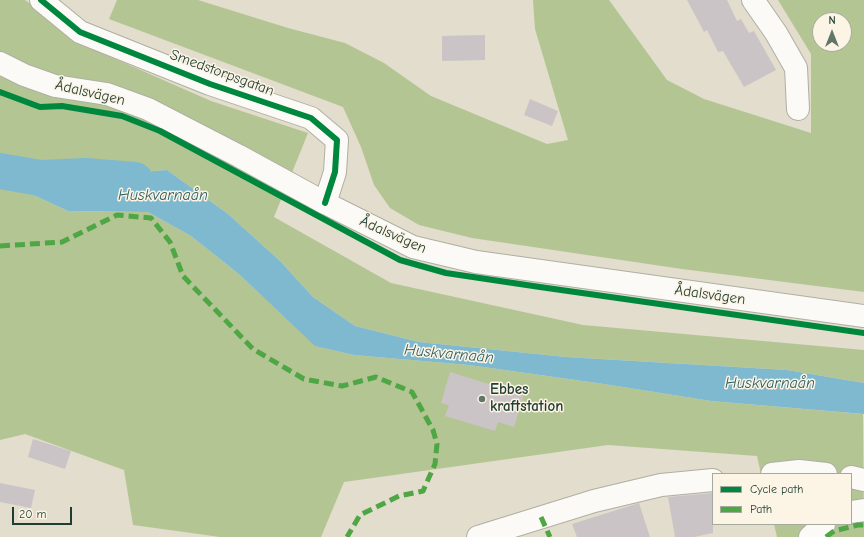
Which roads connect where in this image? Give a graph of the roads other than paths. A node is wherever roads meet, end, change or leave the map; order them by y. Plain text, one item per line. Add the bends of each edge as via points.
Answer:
1 (41, 0) edge
2 (753, 0) edge
3 (0, 62) edge
4 (798, 109) dead end
5 (325, 203) junction
6 (864, 316) edge
7 (781, 473) edge
8 (817, 473) edge
9 (852, 477) edge
10 (712, 480) edge
11 (864, 480) edge
12 (864, 510) edge
13 (852, 512) edge
14 (823, 525) edge
15 (478, 537) edge
16 (810, 537) edge

1 - 5 main road, Smedstorpsgatan via 80,32 210,84 311,118 337,140 335,172
2 - 4 main road via 796,68
3 - 5 main road, Ådalsvägen via 24,75 55,86 106,94 148,109
5 - 6 main road, Ådalsvägen via 413,247 446,256
7 - 8 main road
9 - 11 main road
10 - 15 main road via 661,485 594,501
12 - 13 main road
14 - 16 main road

